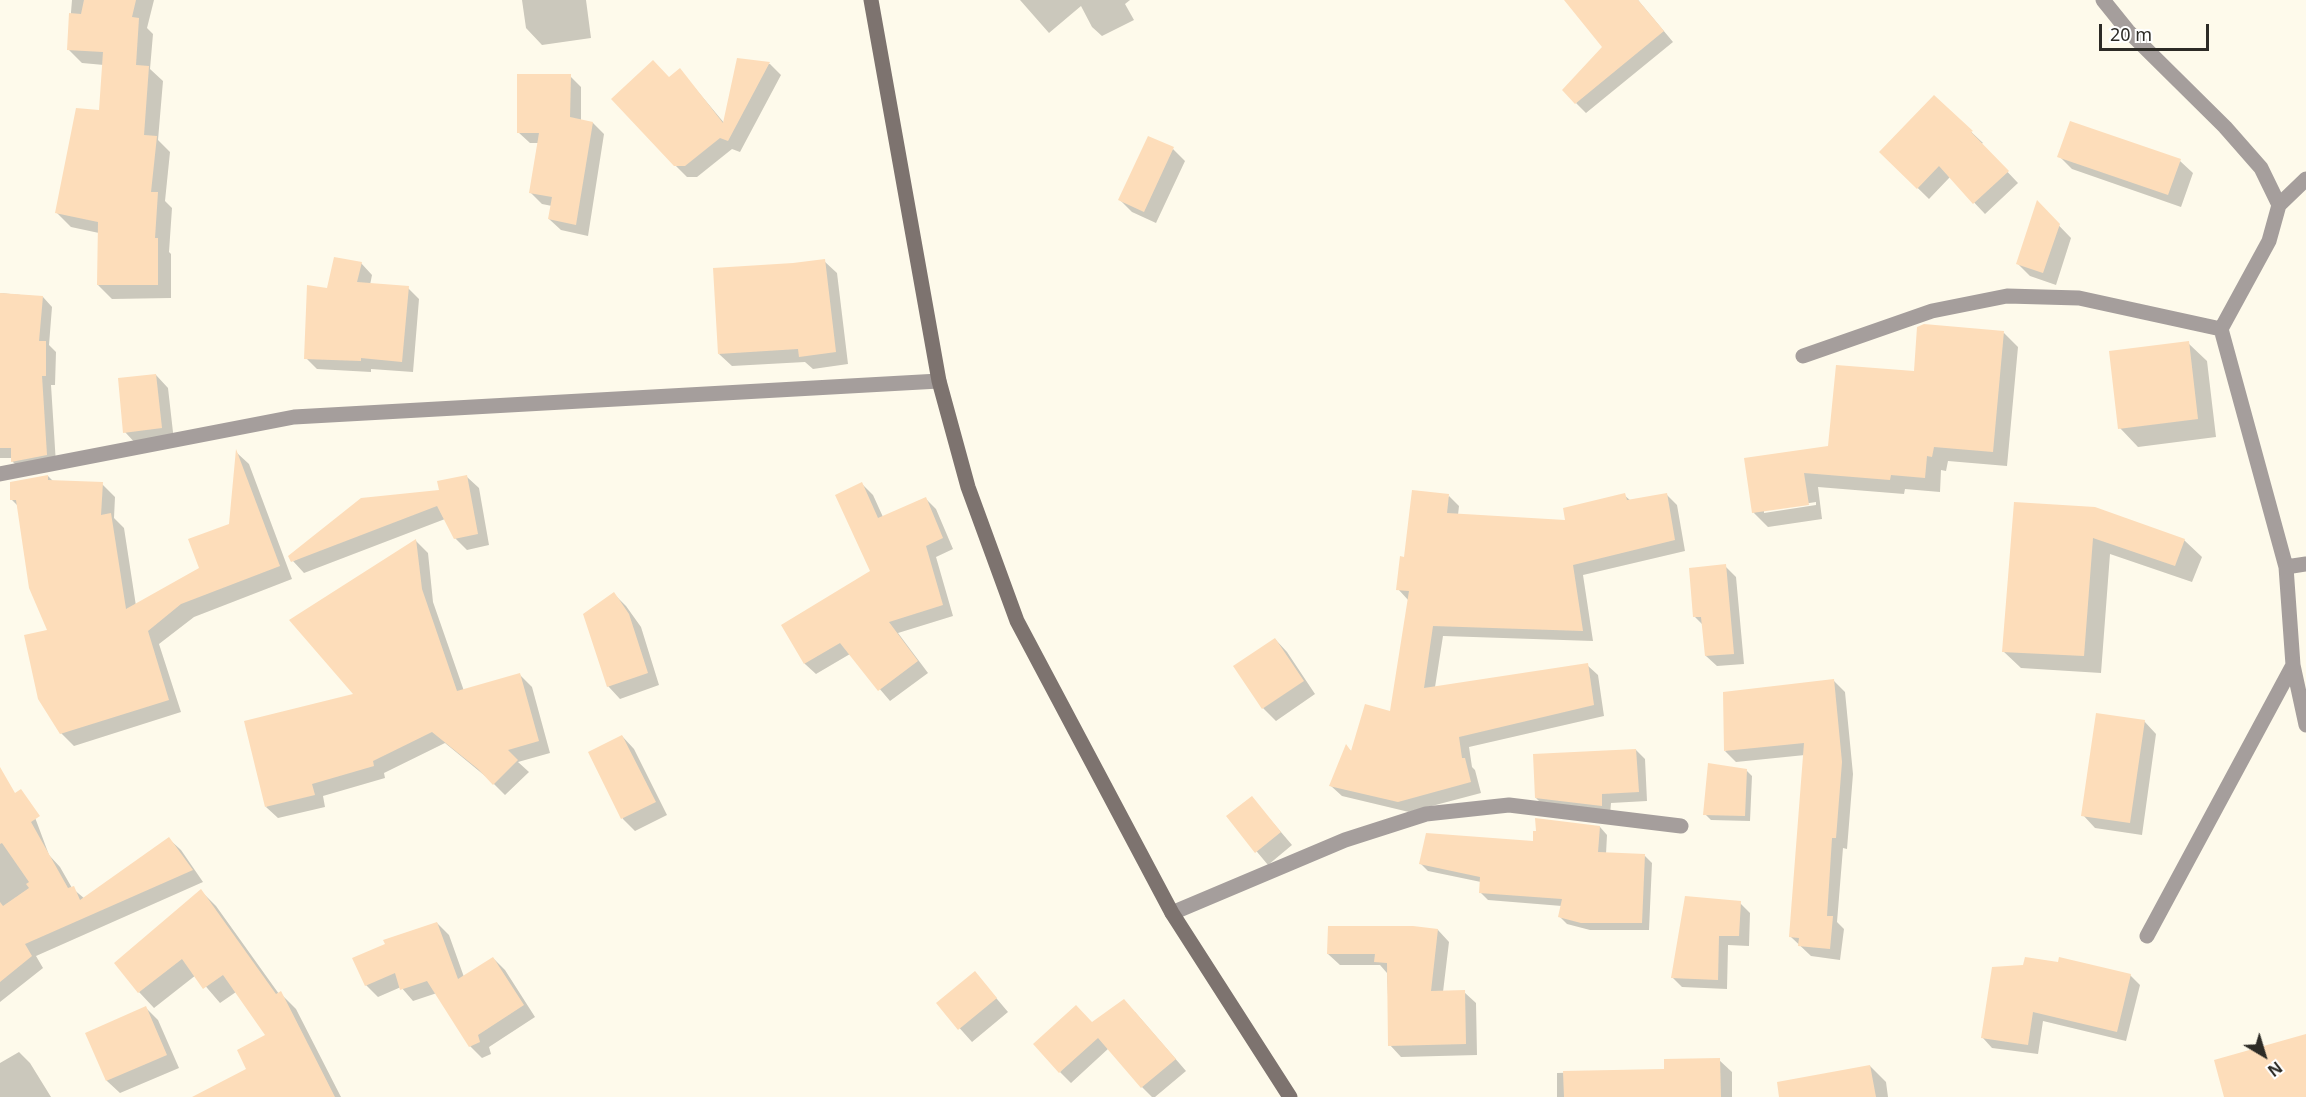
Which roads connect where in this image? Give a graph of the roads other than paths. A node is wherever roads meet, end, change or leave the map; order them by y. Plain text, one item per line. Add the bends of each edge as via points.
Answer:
1 (871, 0) edge
2 (2103, 0) edge
3 (2306, 179) edge
4 (2279, 206) junction
5 (2221, 329) junction
6 (1803, 356) dead end
7 (939, 381) junction
8 (0, 474) edge
9 (2306, 564) edge
10 (2286, 567) junction
11 (2293, 665) junction
12 (2306, 725) edge
13 (1681, 826) dead end
14 (1172, 914) junction
15 (2147, 936) dead end
16 (1286, 1095) edge

1 - 7 street
2 - 4 street via 2128,32 2261,168
3 - 4 street
4 - 5 street via 2269,241
5 - 6 street via 2079,298 2007,296 1932,311
5 - 10 street
7 - 8 street via 294,417
7 - 14 street via 968,487 1017,621
9 - 10 street
10 - 11 street
11 - 12 street
11 - 15 street
13 - 14 street via 1509,805 1426,814 1345,840
14 - 16 street

